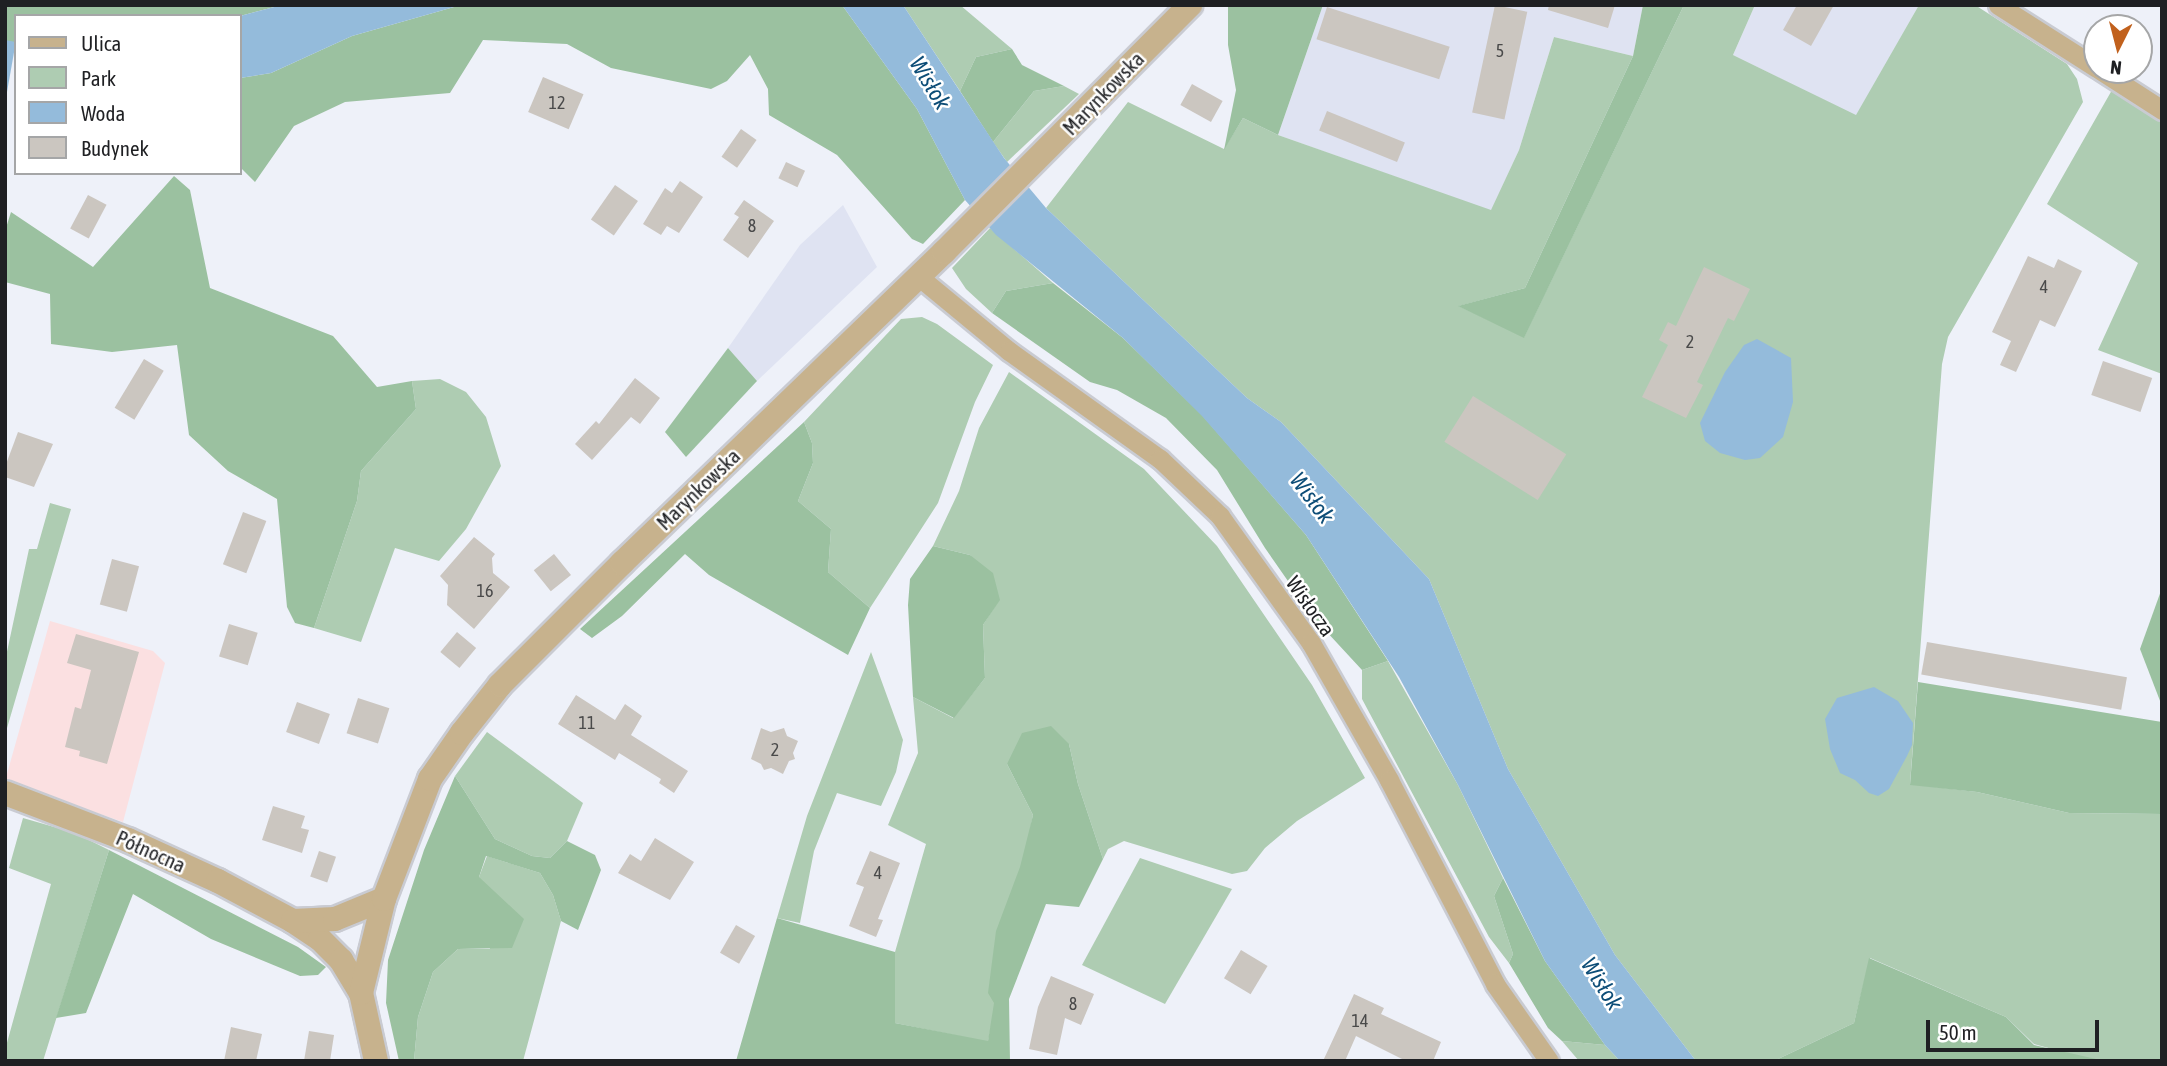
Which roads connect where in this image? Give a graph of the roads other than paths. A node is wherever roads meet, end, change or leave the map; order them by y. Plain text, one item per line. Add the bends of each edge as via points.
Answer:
1 (1190, 5) edge
2 (1998, 5) edge
3 (2083, 59) edge
4 (2122, 84) edge
5 (2162, 110) edge
6 (918, 276) junction
7 (5, 793) edge
8 (384, 899) junction
9 (292, 921) junction
10 (361, 993) junction
11 (376, 1061) edge
12 (1549, 1061) edge

1 - 6 street, Marynkowska
2 - 3 street
4 - 5 street
6 - 8 street, Marynkowska via 500,685 430,779
6 - 12 street, Wisłocza via 1009,351 1160,459 1220,516 1311,643 1389,780 1495,984
7 - 9 street, Północna via 128,840
8 - 9 street via 335,919
8 - 10 street, Marynkowska
9 - 10 street, Północna via 341,960
10 - 11 street, Marynkowska

